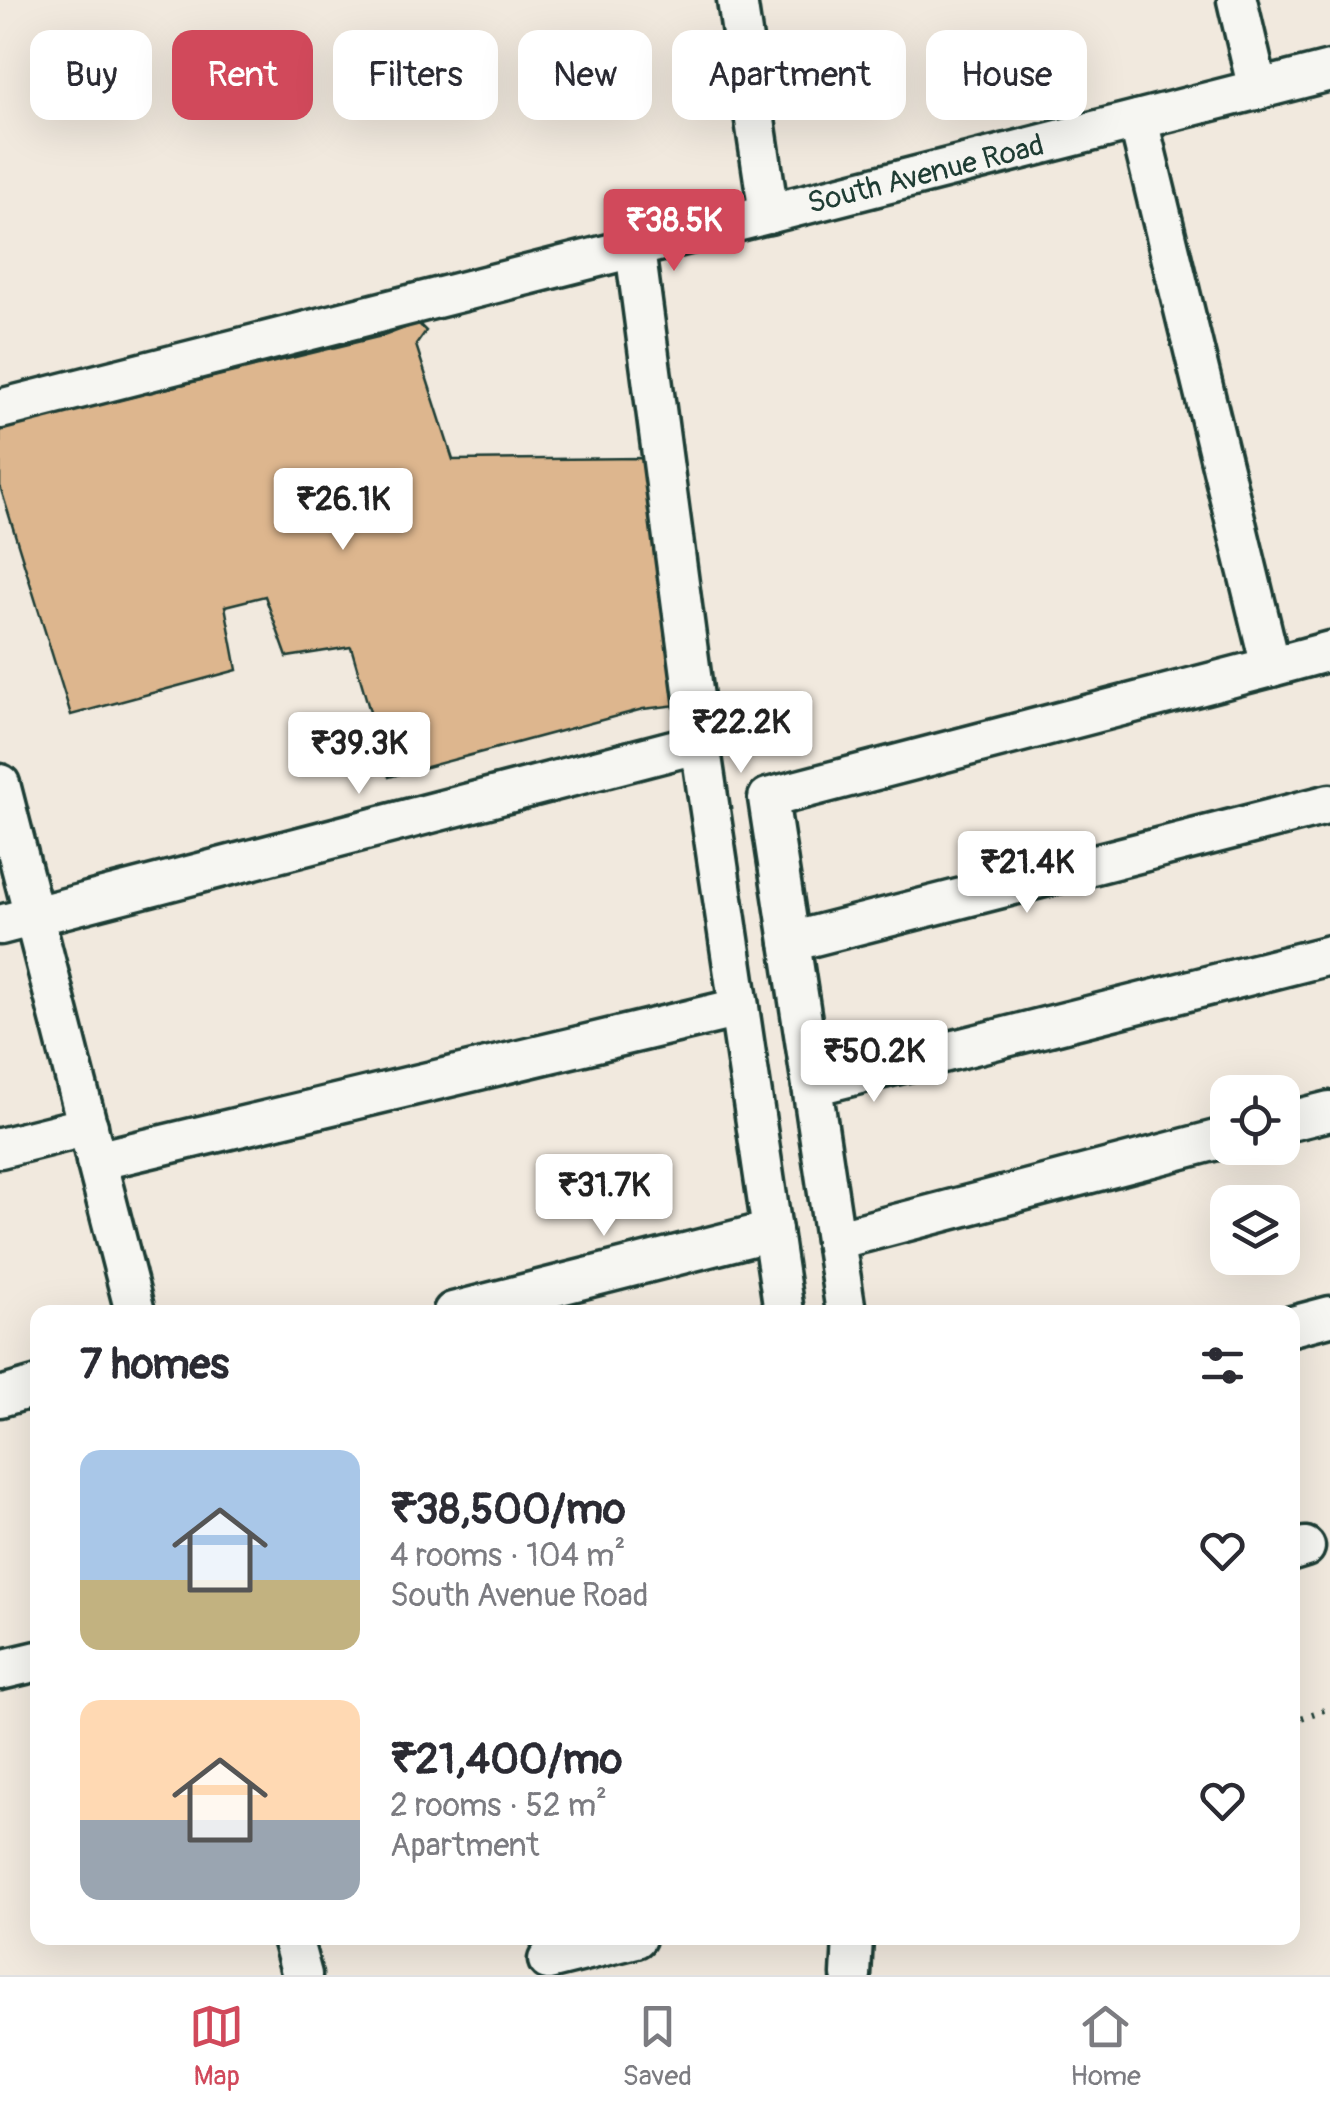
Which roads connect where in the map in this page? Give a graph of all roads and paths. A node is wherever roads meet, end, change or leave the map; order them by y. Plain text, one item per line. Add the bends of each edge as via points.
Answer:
1 (736, 0) edge
2 (1237, 0) edge
3 (1330, 71) edge
4 (1258, 90) junction
5 (1138, 120) junction
6 (768, 214) junction
7 (635, 249) junction
8 (0, 409) edge
9 (1330, 651) edge
10 (1272, 666) junction
11 (700, 743) junction
12 (0, 784) edge
13 (768, 798) junction
14 (1330, 804) edge
15 (712, 810) junction
16 (17, 920) edge
17 (790, 942) junction
18 (1330, 955) edge
19 (739, 1008) junction
20 (812, 1086) junction
21 (1330, 1111) edge
22 (1300, 1118) edge
23 (1210, 1143) edge
24 (92, 1144) junction
25 (0, 1148) edge
26 (772, 1231) junction
27 (835, 1240) junction
28 (133, 1305) edge
29 (481, 1305) edge
30 (783, 1305) edge
31 (845, 1305) edge
32 (1330, 1316) edge
33 (1300, 1324) edge
34 (30, 1388) edge
35 (0, 1396) edge
36 (30, 1662) edge
37 (0, 1670) edge
38 (1330, 1708) edge
39 (1300, 1717) edge
40 (294, 1945) edge
41 (604, 1945) edge
42 (853, 1945) edge
43 (548, 1957) edge
44 (302, 1975) edge
45 (851, 1975) edge

1 - 6 street
2 - 4 street
3 - 4 street, South Avenue Road
4 - 5 street, South Avenue Road
5 - 6 street, South Avenue Road
5 - 10 street
6 - 7 street, South Avenue Road
7 - 8 street, South Avenue Road
7 - 11 street
9 - 10 street
10 - 13 street
11 - 15 street
11 - 16 street
12 - 16 street
13 - 15 street
13 - 17 street
14 - 17 street
15 - 19 street
16 - 24 street
17 - 20 street
18 - 20 street
19 - 24 street
19 - 26 street
20 - 27 street
21 - 22 street
23 - 27 street
24 - 25 street
24 - 28 street
26 - 29 street
26 - 30 street
27 - 31 street
32 - 33 street
34 - 35 street
36 - 37 street
38 - 39 path
40 - 44 street
41 - 43 street
42 - 45 street

